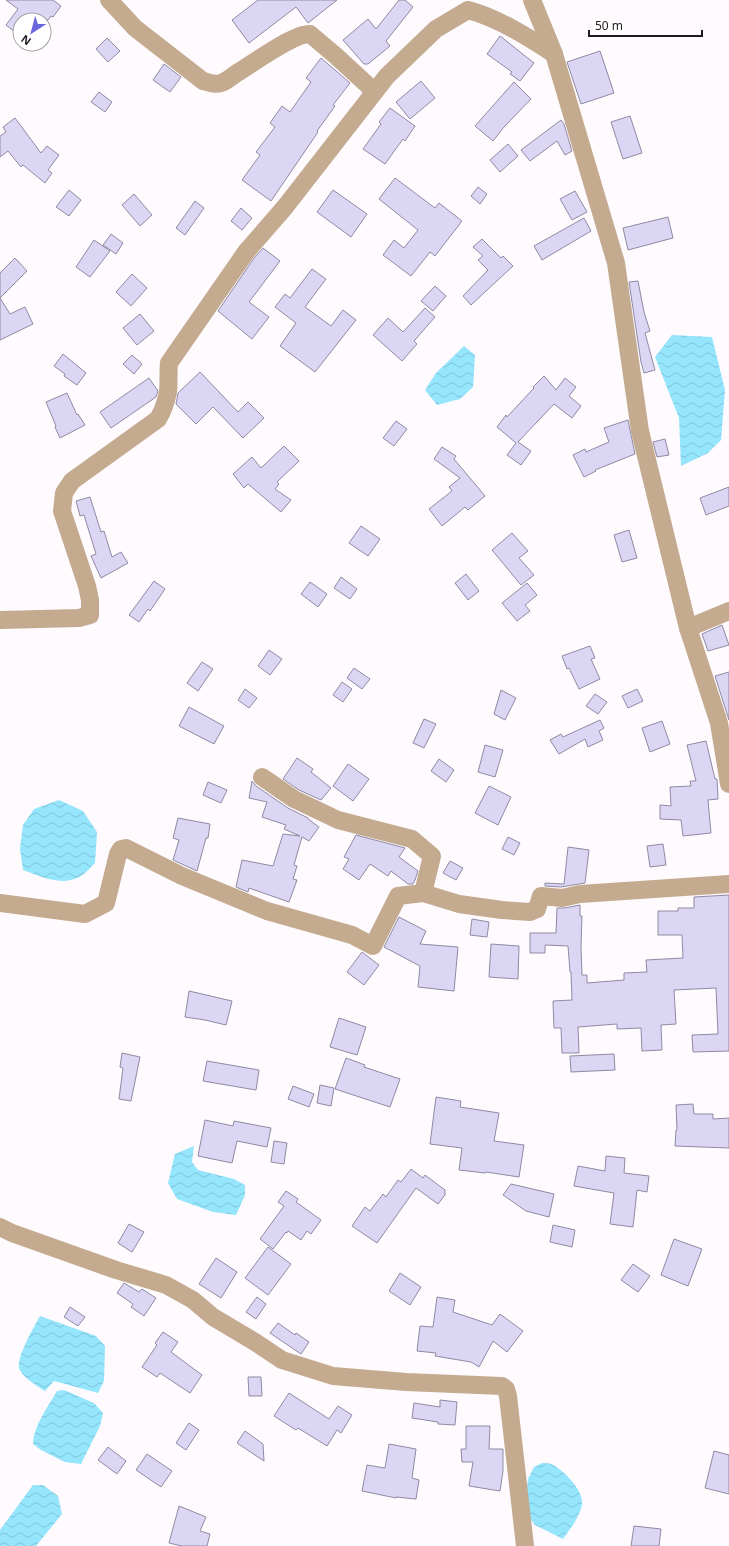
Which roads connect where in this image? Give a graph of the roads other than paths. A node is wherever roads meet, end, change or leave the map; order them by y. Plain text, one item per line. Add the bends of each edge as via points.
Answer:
1 (109, 0) edge
2 (532, 0) edge
3 (554, 54) junction
4 (374, 91) junction
5 (729, 611) edge
6 (0, 620) edge
7 (688, 628) junction
8 (262, 777) dead end
9 (729, 784) edge
10 (729, 884) edge
11 (423, 893) junction
12 (0, 903) edge
13 (0, 1227) edge
14 (524, 1546) edge

1 - 4 street via 135,28 203,81 212,84 222,83 298,36 310,34
2 - 3 street
3 - 4 street via 525,35 468,10 436,29
3 - 7 street via 616,263 640,431
4 - 6 street via 285,207 246,252 169,363 168,391 158,419 72,481 64,493 62,511 87,586 90,615 79,618
5 - 7 street
7 - 9 street via 719,723
8 - 11 street via 294,799 338,820 412,839 432,856
10 - 11 street via 580,894 562,898 541,896 537,909 530,912 459,904
11 - 12 street via 398,896 373,946 352,935 267,911 182,876 126,848 121,849 118,854 106,903 85,914
13 - 14 street via 116,1270 166,1285 193,1300 213,1317 282,1360 296,1365 332,1376 502,1386 508,1396

